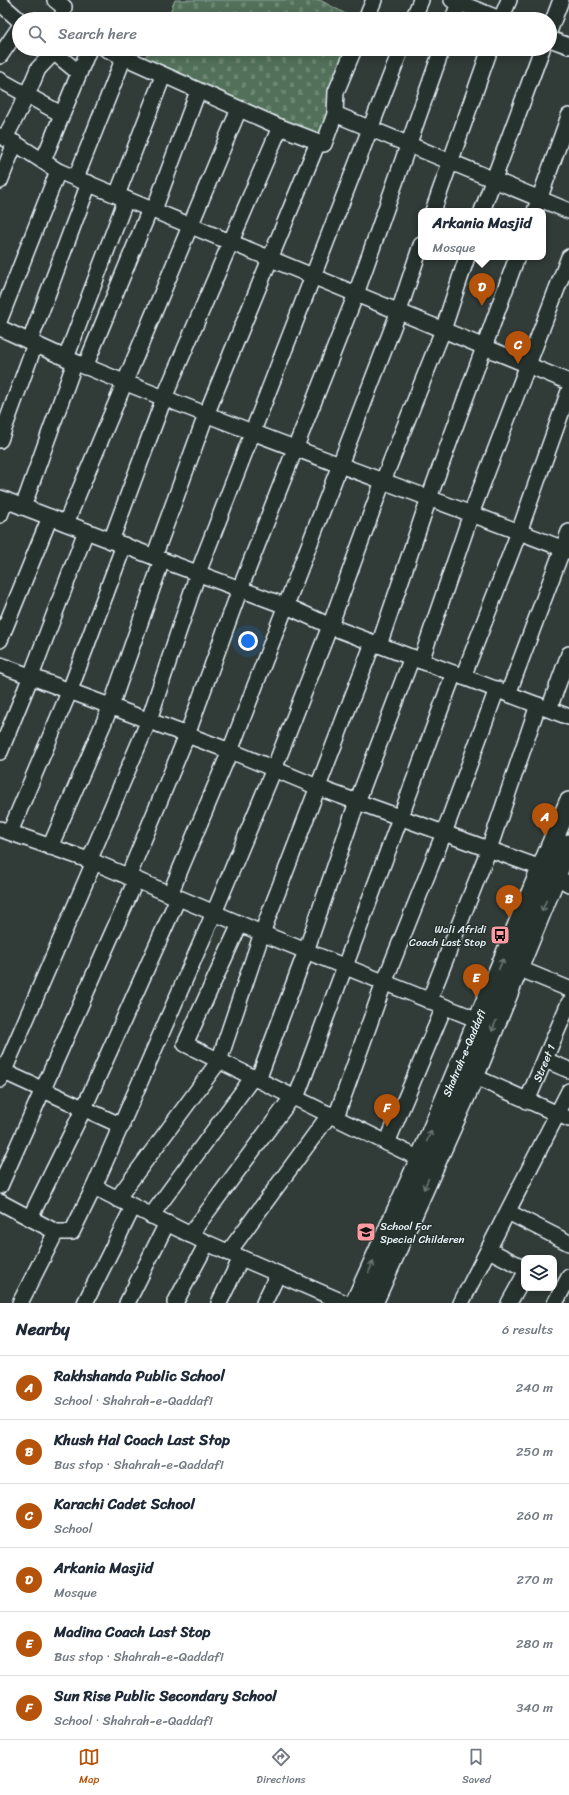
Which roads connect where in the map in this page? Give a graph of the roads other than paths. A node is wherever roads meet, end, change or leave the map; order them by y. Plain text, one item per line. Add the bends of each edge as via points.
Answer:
1 (55, 0) edge
2 (374, 0) edge
3 (421, 0) edge
4 (509, 0) edge
5 (561, 0) edge
6 (455, 2) edge
7 (0, 3) edge
8 (63, 12) edge
9 (369, 12) edge
10 (416, 12) edge
11 (454, 12) edge
12 (481, 12) edge
13 (503, 12) edge
14 (556, 12) edge
15 (12, 14) edge
16 (12, 38) edge
17 (557, 42) edge
18 (569, 46) edge
19 (0, 56) edge
20 (47, 56) edge
21 (59, 56) edge
22 (86, 56) edge
23 (351, 56) edge
24 (398, 56) edge
25 (439, 56) edge
26 (488, 56) edge
27 (539, 56) edge
28 (124, 57) joint
29 (79, 73) junction
30 (163, 76) junction
31 (0, 80) edge
32 (198, 91) junction
33 (27, 95) junction
34 (239, 109) junction
35 (61, 114) junction
36 (335, 114) junction
37 (569, 116) edge
38 (280, 127) junction
39 (370, 128) junction
40 (7, 139) edge
41 (318, 142) junction
42 (408, 144) junction
43 (43, 161) junction
44 (450, 162) junction
45 (58, 171) junction
46 (493, 180) junction
47 (0, 181) edge
48 (82, 181) junction
49 (121, 197) junction
50 (537, 205) edge
51 (434, 208) edge
52 (483, 208) edge
53 (152, 210) junction
54 (569, 211) edge
55 (190, 225) junction
56 (230, 242) junction
57 (418, 255) edge
58 (569, 257) edge
59 (270, 258) junction
60 (466, 260) edge
61 (517, 260) edge
62 (313, 276) junction
63 (356, 294) junction
64 (399, 311) junction
65 (0, 319) edge
66 (0, 328) edge
67 (443, 330) junction
68 (33, 343) junction
69 (483, 346) junction
70 (75, 362) junction
71 (529, 365) junction
72 (123, 382) junction
73 (569, 382) edge
74 (569, 391) edge
75 (164, 398) junction
76 (206, 415) junction
77 (251, 433) junction
78 (0, 440) edge
79 (295, 449) junction
80 (340, 466) junction
81 (383, 481) junction
82 (429, 498) junction
83 (3, 499) edge
84 (23, 507) junction
85 (471, 514) junction
86 (0, 515) edge
87 (50, 517) junction
88 (66, 523) junction
89 (86, 531) junction
90 (519, 532) junction
91 (569, 532) edge
92 (117, 543) junction
93 (566, 550) edge
94 (158, 559) junction
95 (198, 573) junction
96 (240, 589) junction
97 (286, 606) junction
98 (330, 626) junction
99 (0, 640) edge
100 (376, 644) junction
101 (569, 654) edge
102 (417, 659) junction
103 (0, 665) edge
104 (459, 675) junction
105 (32, 676) junction
106 (70, 690) junction
107 (502, 692) junction
108 (111, 706) junction
109 (544, 707) junction
110 (569, 717) edge
111 (149, 720) junction
112 (187, 735) junction
113 (230, 751) junction
114 (0, 752) edge
115 (274, 769) junction
116 (319, 788) junction
117 (357, 802) junction
118 (569, 802) edge
119 (402, 818) junction
120 (5, 831) edge
121 (444, 833) junction
122 (569, 844) edge
123 (50, 847) junction
124 (489, 849) junction
125 (91, 862) junction
126 (555, 876) edge
127 (132, 878) junction
128 (174, 896) junction
129 (214, 913) junction
130 (240, 924) junction
131 (262, 933) junction
132 (306, 951) junction
133 (345, 967) junction
134 (518, 968) junction
135 (384, 983) junction
136 (569, 989) edge
137 (429, 1001) junction
138 (569, 1003) edge
139 (444, 1007) junction
140 (478, 1020) junction
141 (545, 1060) junction
142 (219, 1061) junction
143 (569, 1070) edge
144 (466, 1073) junction
145 (1, 1074) edge
146 (256, 1078) junction
147 (43, 1089) junction
148 (569, 1091) edge
149 (294, 1097) junction
150 (528, 1101) junction
151 (84, 1108) junction
152 (333, 1116) junction
153 (564, 1117) edge
154 (122, 1126) junction
155 (387, 1143) junction
156 (420, 1159) junction
157 (0, 1186) edge
158 (94, 1187) junction
159 (117, 1199) junction
160 (0, 1202) edge
161 (133, 1207) junction
162 (508, 1212) junction
163 (151, 1216) junction
164 (30, 1218) junction
165 (167, 1224) junction
166 (56, 1232) junction
167 (190, 1235) junction
168 (569, 1243) edge
169 (207, 1244) junction
170 (489, 1250) junction
171 (235, 1256) junction
172 (521, 1266) edge
173 (278, 1274) junction
174 (521, 1281) edge
175 (562, 1283) edge
176 (315, 1297) edge
177 (20, 1303) edge
178 (85, 1303) edge
179 (127, 1303) edge
180 (175, 1303) edge
181 (219, 1303) edge
182 (264, 1303) edge
183 (345, 1303) edge
184 (355, 1303) edge
185 (373, 1303) edge
186 (461, 1303) edge
187 (509, 1303) edge
188 (555, 1303) edge

1 - 8 street via 64,7
2 - 9 street
3 - 10 street
4 - 13 street
5 - 14 street
6 - 11 street
6 - 12 street
7 - 15 street
16 - 19 street
17 - 18 street
20 - 33 street via 38,68
21 - 29 street
22 - 29 street
23 - 36 street via 336,92
24 - 39 street
25 - 42 street
26 - 44 street
27 - 46 street
28 - 30 street
28 - 48 street
29 - 35 street
30 - 32 street
30 - 49 street
31 - 33 street
32 - 34 street
32 - 53 street
33 - 35 street
33 - 40 street
34 - 38 street
34 - 55 street
35 - 43 street
36 - 39 street
36 - 41 street via 324,144
37 - 50 street
38 - 41 street
38 - 56 street
39 - 42 street
39 - 62 street
40 - 43 street
40 - 47 street
41 - 59 street
42 - 44 street
42 - 63 street
43 - 45 street
44 - 46 street
44 - 51 street
45 - 48 street
45 - 65 street
46 - 50 street
46 - 52 street
48 - 49 street
48 - 68 street
49 - 53 street
49 - 70 street
50 - 54 street
53 - 55 street
53 - 70 street
55 - 56 street
55 - 72 street
56 - 59 street
56 - 75 street
57 - 64 street
58 - 71 street
59 - 62 street
59 - 76 street
60 - 67 street
61 - 69 street
62 - 63 street
62 - 77 street
63 - 64 street
63 - 79 street
64 - 67 street
64 - 80 street
66 - 68 street
67 - 69 street
67 - 81 street
68 - 70 street
68 - 78 street
69 - 71 street
69 - 82 street
70 - 72 street
70 - 84 street
71 - 73 street
71 - 85 street
72 - 75 street
72 - 88 street
74 - 90 street
75 - 76 street
75 - 92 street
76 - 77 street
76 - 94 street
77 - 79 street
77 - 95 street
79 - 80 street
79 - 96 street
80 - 81 street
80 - 97 street
81 - 82 street
81 - 98 street
82 - 85 street
82 - 100 street
83 - 84 street
83 - 86 street
84 - 87 street
85 - 90 street
85 - 102 street
87 - 88 street
87 - 99 street
88 - 89 street
89 - 92 street
89 - 105 street
90 - 93 street
90 - 104 street
91 - 93 street
92 - 94 street
92 - 106 street
93 - 107 street
94 - 95 street
94 - 108 street
95 - 96 street
95 - 111 street
96 - 97 street
96 - 112 street
97 - 98 street
97 - 113 street
98 - 100 street
98 - 115 street
100 - 102 street
100 - 116 street
101 - 109 street
102 - 104 street
102 - 117 street
103 - 105 street
104 - 107 street
104 - 119 street
105 - 106 street
105 - 114 street
106 - 108 street
106 - 120 street
107 - 109 street
107 - 121 street
108 - 111 street
108 - 123 street
109 - 110 street
109 - 124 street
111 - 112 street
111 - 125 street
112 - 113 street
112 - 127 street
113 - 115 street
113 - 128 street
115 - 116 street
115 - 129 street
116 - 117 street
116 - 131 street
117 - 119 street
117 - 132 street
118 - 126 main road, Shahrah-e-Qaddafi
119 - 121 street
119 - 133 street
120 - 123 street
121 - 124 street
121 - 135 street
122 - 126 main road, Shahrah-e-Qaddafi
123 - 125 street
124 - 126 street
124 - 137 street
125 - 127 street
125 - 145 street
126 -> 134 main road, Shahrah-e-Qaddafi
140 -> 126 main road, Shahrah-e-Qaddafi
127 - 128 street
127 - 147 street
128 - 129 street
128 - 151 street
129 - 130 street
129 - 154 street
130 - 131 street
130 - 142 street via 185,1044
131 - 132 street
131 - 142 street
132 - 133 street
132 - 146 street
133 - 135 street
133 - 149 street
134 - 136 street
134 -> 144 main road, Shahrah-e-Qaddafi
135 - 137 street
135 - 152 street
137 - 139 street
138 - 141 street, Street 1
139 - 140 street
139 - 155 street
140 - 144 main road, Shahrah-e-Qaddafi
141 - 143 street
141 - 150 street, Street 1
142 - 146 street
142 - 159 street
144 - 150 street
156 -> 144 main road, Shahrah-e-Qaddafi
144 -> 185 main road, Shahrah-e-Qaddafi
145 - 147 street
146 - 149 street
146 - 163 street
147 - 151 street
147 - 157 street
148 - 153 street
149 - 152 street
149 - 167 street
150 - 153 street
151 - 154 street
151 - 164 street
152 - 155 street
152 - 171 street
153 - 162 street
154 - 158 street
155 - 156 street
184 -> 156 main road, Shahrah-e-Qaddafi
158 - 159 street
158 - 166 street via 72,1232
159 - 161 street
160 - 164 street
161 - 163 street
161 - 178 street
162 - 168 street
162 - 170 street
163 - 165 street
164 - 166 street
165 - 167 street
165 - 179 street
166 - 177 street
167 - 169 street
169 - 171 street
169 - 180 street
170 - 172 street
170 - 186 street
171 - 173 street
171 - 181 street
173 - 176 street
173 - 182 street
174 - 187 street
175 - 188 street
176 - 183 street

